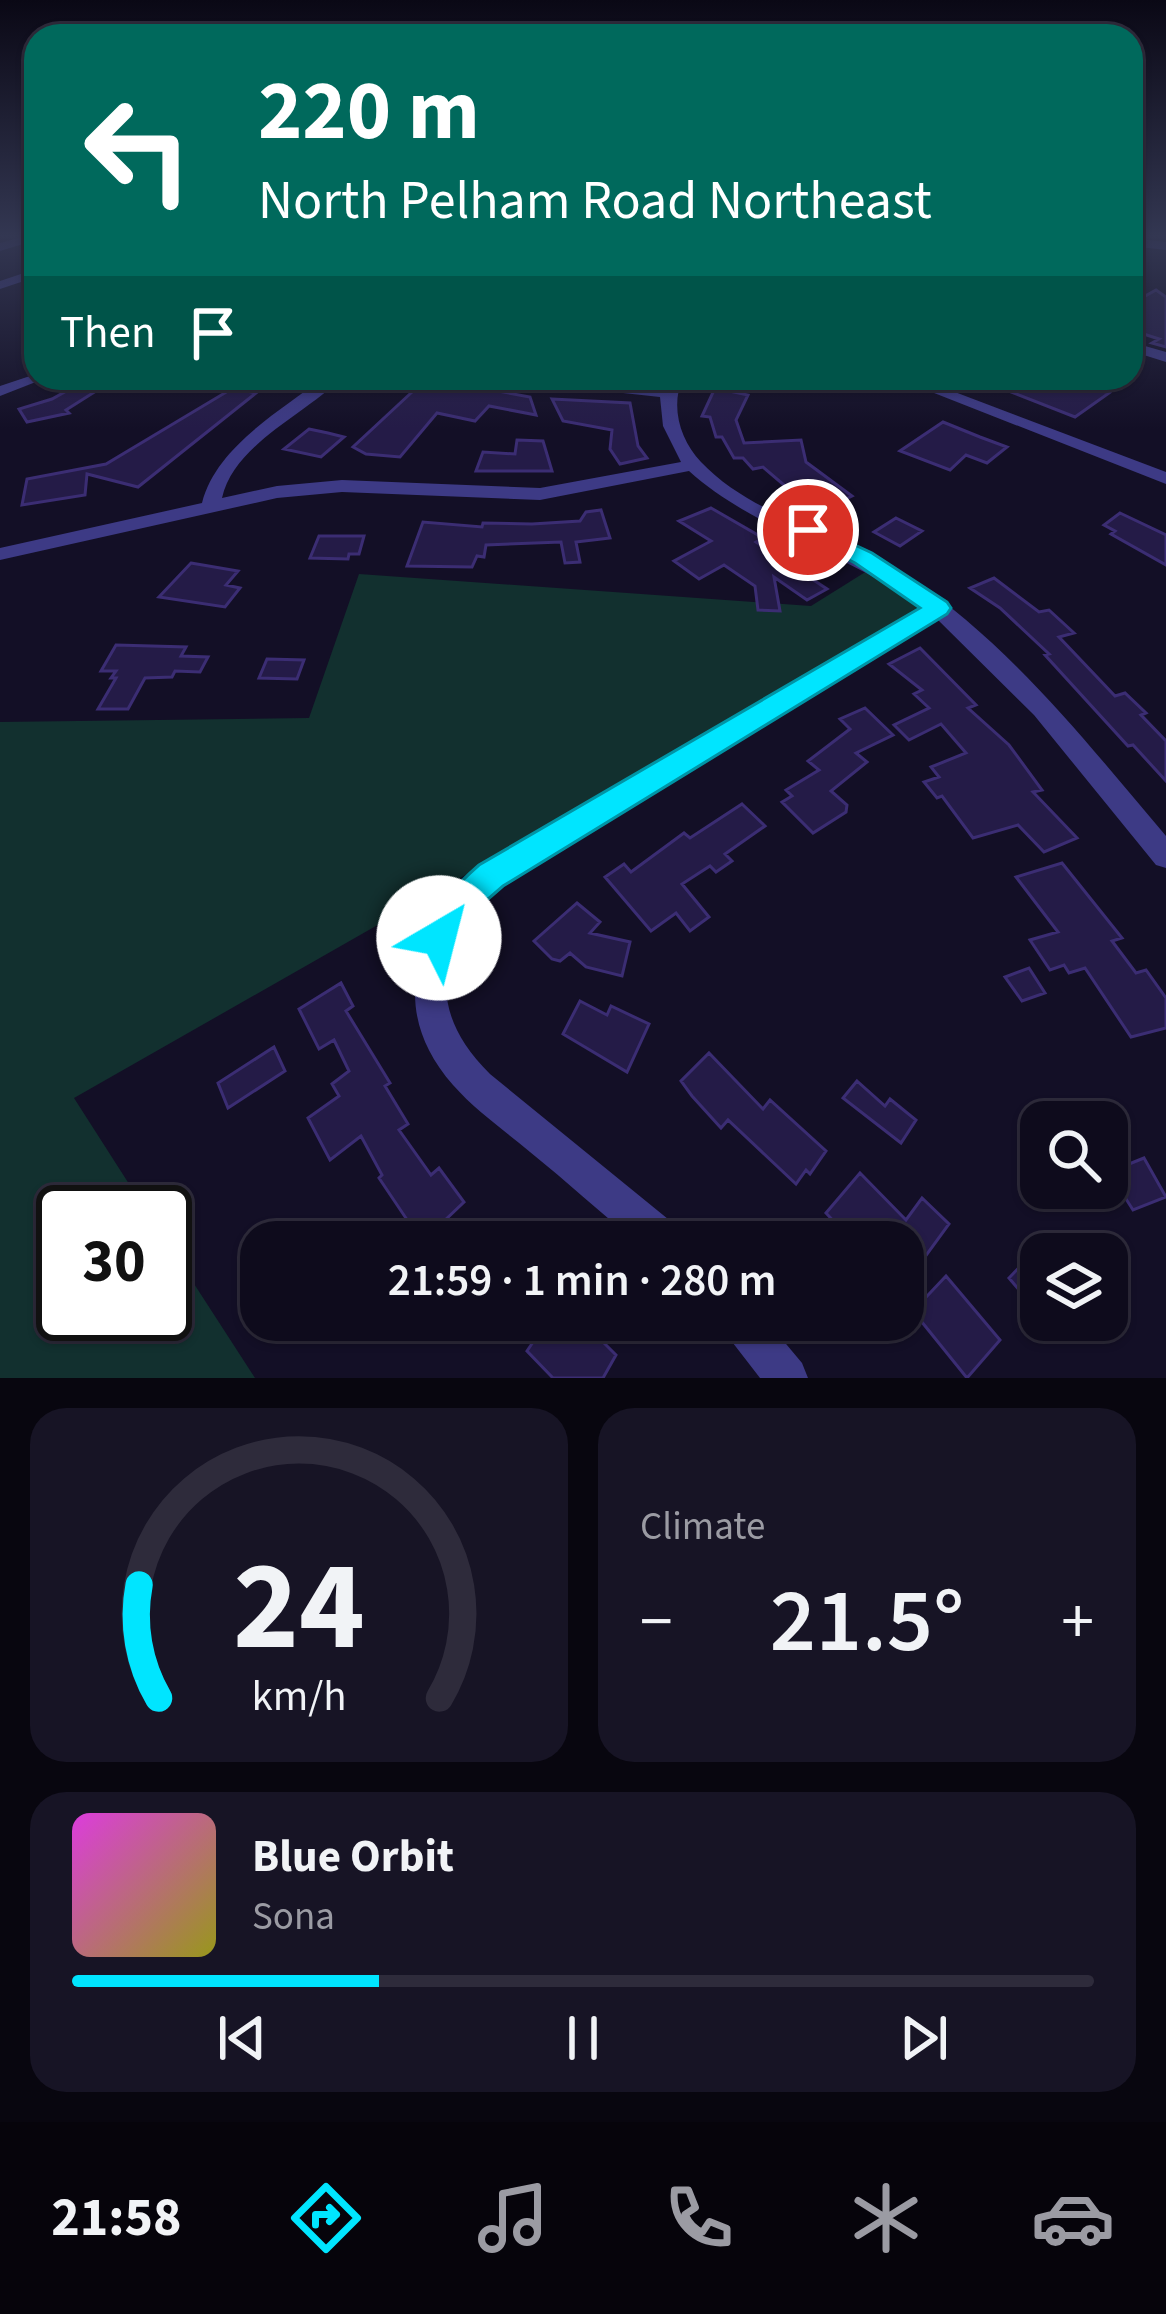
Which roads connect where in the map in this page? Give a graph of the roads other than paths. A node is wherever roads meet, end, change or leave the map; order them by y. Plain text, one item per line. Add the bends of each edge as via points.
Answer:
1 (319, 390) edge
2 (671, 390) edge
3 (939, 390) edge
4 (694, 465) junction
5 (1160, 477) edge
6 (211, 506) junction
7 (0, 554) edge
8 (938, 608) junction
9 (1166, 856) edge
10 (640, 1221) edge
11 (757, 1341) edge
12 (787, 1378) edge

1 - 6 street via 230,464 214,484
2 - 4 street via 673,428
3 - 5 street
4 - 6 street via 540,494 343,486
4 - 8 street
6 - 7 street
8 - 9 street via 1026,691
8 - 10 street via 491,875 460,902 439,938 430,992 445,1046 472,1080
11 - 12 street

